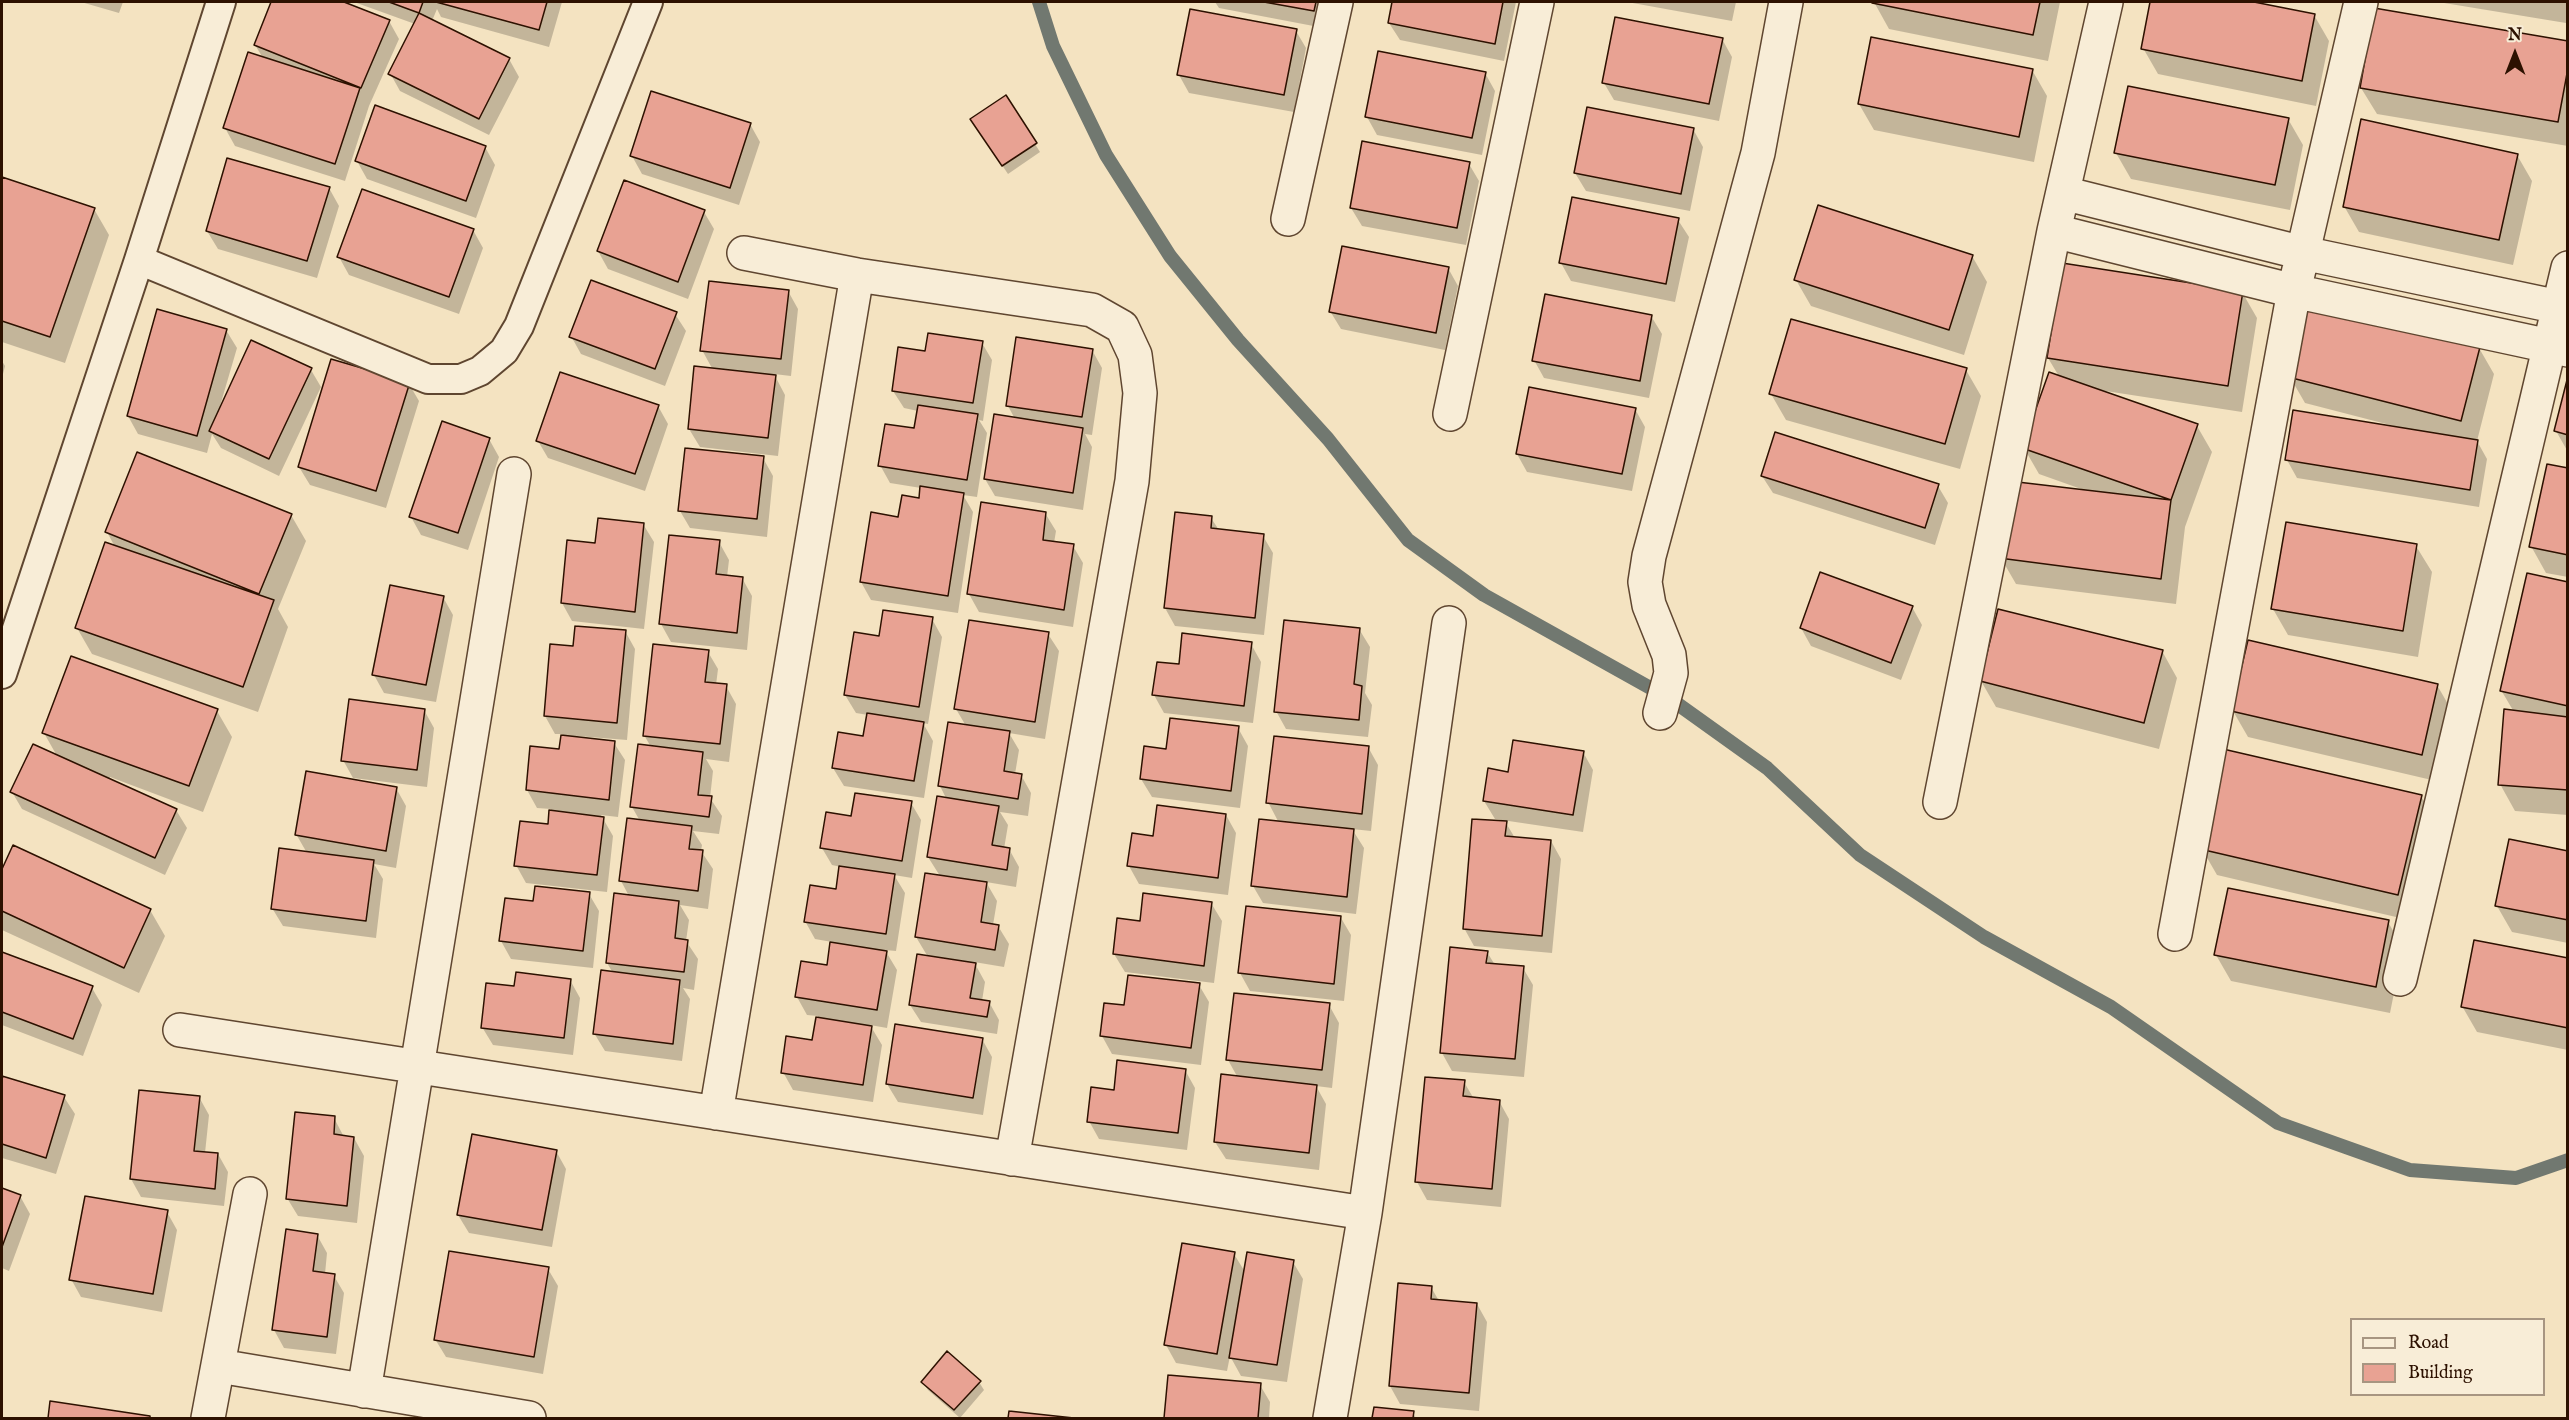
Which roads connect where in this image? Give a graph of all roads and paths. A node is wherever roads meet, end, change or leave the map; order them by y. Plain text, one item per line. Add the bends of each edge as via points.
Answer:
1 (221, 2) edge
2 (648, 2) edge
3 (1336, 2) edge
4 (1537, 2) edge
5 (1786, 2) edge
6 (2106, 2) edge
7 (2361, 2) edge
8 (2063, 193) junction
9 (1288, 219) dead end
10 (2054, 231) junction
11 (744, 253) dead end
12 (2303, 253) junction
13 (139, 260) junction
14 (2568, 268) edge
15 (857, 275) junction
16 (2294, 291) junction
17 (2563, 308) edge
18 (2559, 348) edge
19 (1450, 414) dead end
20 (514, 474) dead end
21 (1449, 623) dead end
22 (2, 674) edge
23 (1664, 700) dead end
24 (1940, 802) dead end
25 (2175, 934) dead end
26 (2400, 979) dead end
27 (180, 1030) dead end
28 (417, 1067) junction
29 (716, 1113) junction
30 (1012, 1159) junction
31 (250, 1194) dead end
32 (1365, 1213) junction
33 (219, 1366) junction
34 (364, 1391) junction
35 (215, 1417) edge
36 (529, 1419) edge
37 (1330, 1419) edge

1 - 13 lane
2 - 13 lane via 519,326 504,351 480,371 461,379 428,379
3 - 9 street
4 - 19 street
5 - 23 street via 1758,153 1649,556 1645,582 1652,614 1669,655 1671,673
6 - 8 street
7 - 12 street
8 - 10 street
8 - 12 street
10 - 16 street
10 - 24 street
11 - 15 street
12 - 16 street
12 - 17 street
13 - 22 lane
14 - 17 street
15 - 29 street
15 - 30 street via 1092,310 1122,327 1135,355 1140,393 1132,481
16 - 18 street
16 - 25 street
17 - 18 street
18 - 26 street
20 - 28 street
21 - 32 street
27 - 28 street
28 - 29 street
28 - 34 street
29 - 30 street
30 - 32 street
31 - 33 street
32 - 37 street
33 - 34 street
33 - 35 street
34 - 36 street

